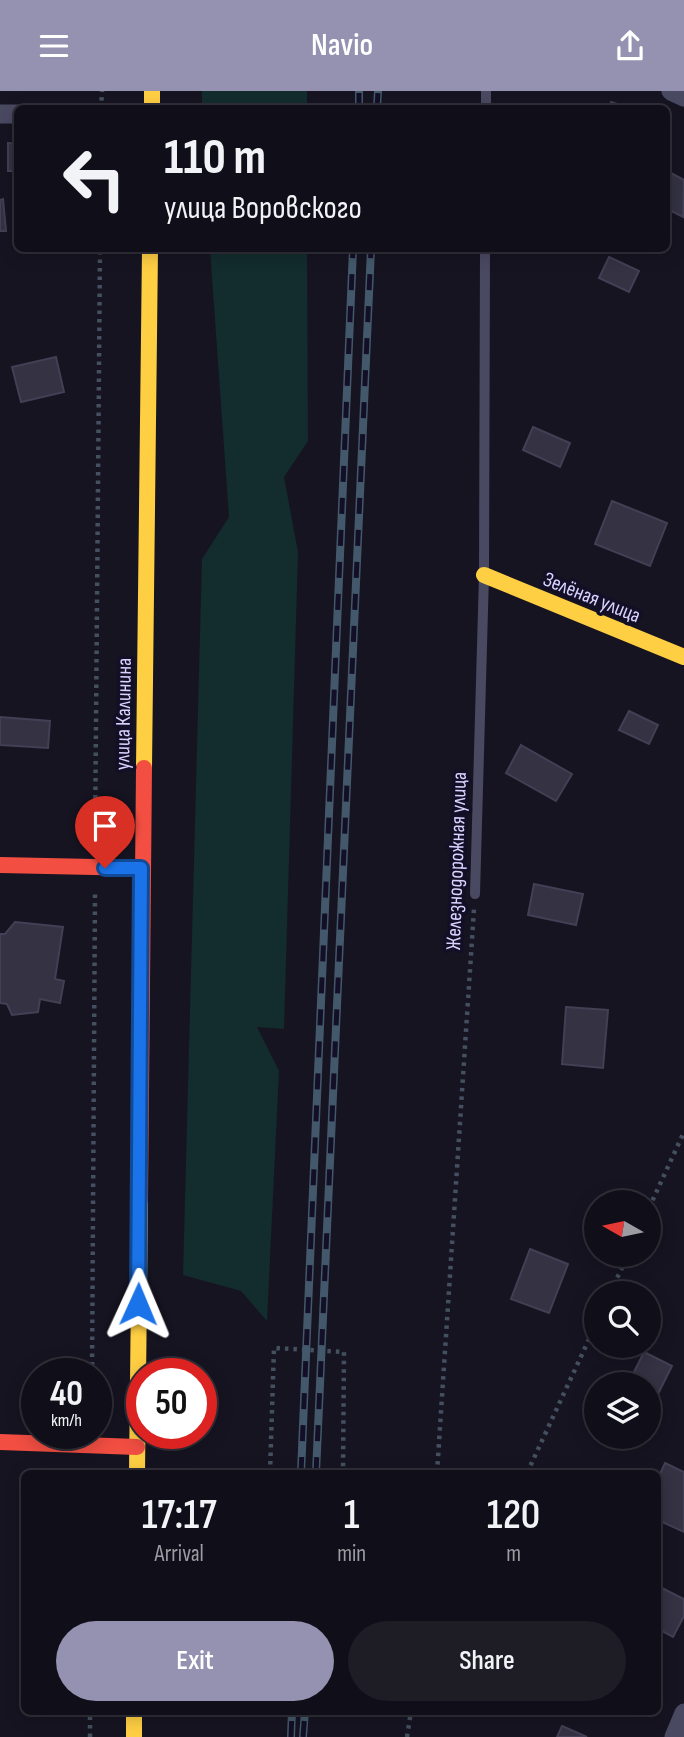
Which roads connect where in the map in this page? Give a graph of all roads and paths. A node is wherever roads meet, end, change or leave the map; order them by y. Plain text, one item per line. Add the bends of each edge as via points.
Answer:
1 (671, 91) edge
2 (684, 97) edge
3 (100, 252) edge
4 (150, 252) edge
5 (485, 252) edge
6 (484, 575) junction
7 (684, 657) edge
8 (0, 866) edge
9 (95, 868) junction
10 (141, 868) junction
11 (475, 894) joint
12 (684, 1132) edge
13 (657, 1190) edge
14 (584, 1350) edge
15 (92, 1358) edge
16 (138, 1358) edge
17 (0, 1442) edge
18 (126, 1447) edge
19 (137, 1449) edge
20 (137, 1470) edge
21 (270, 1470) edge
22 (343, 1470) edge
23 (438, 1470) edge
24 (528, 1470) edge
25 (684, 1713) edge
26 (90, 1715) edge
27 (134, 1715) edge
28 (410, 1715) edge
29 (90, 1737) edge
30 (134, 1737) edge
31 (407, 1737) edge
32 (674, 1737) edge

1 - 2 street
3 - 9 path
4 - 10 main road, улица Калинина
5 - 6 lane, Железнодорожная улица
6 - 7 main road, Зелёная улица
6 - 11 lane, Железнодорожная улица
8 - 9 main road
9 - 10 main road
9 - 15 path
10 - 16 main road, улица Калинина
11 - 23 path, Железнодорожная улица
12 - 13 path
14 - 24 path
17 - 18 main road
19 - 20 main road, улица Калинина
21 - 22 path via 274,1348 345,1352
25 - 32 street
26 - 29 path
27 - 30 main road
28 - 31 path

